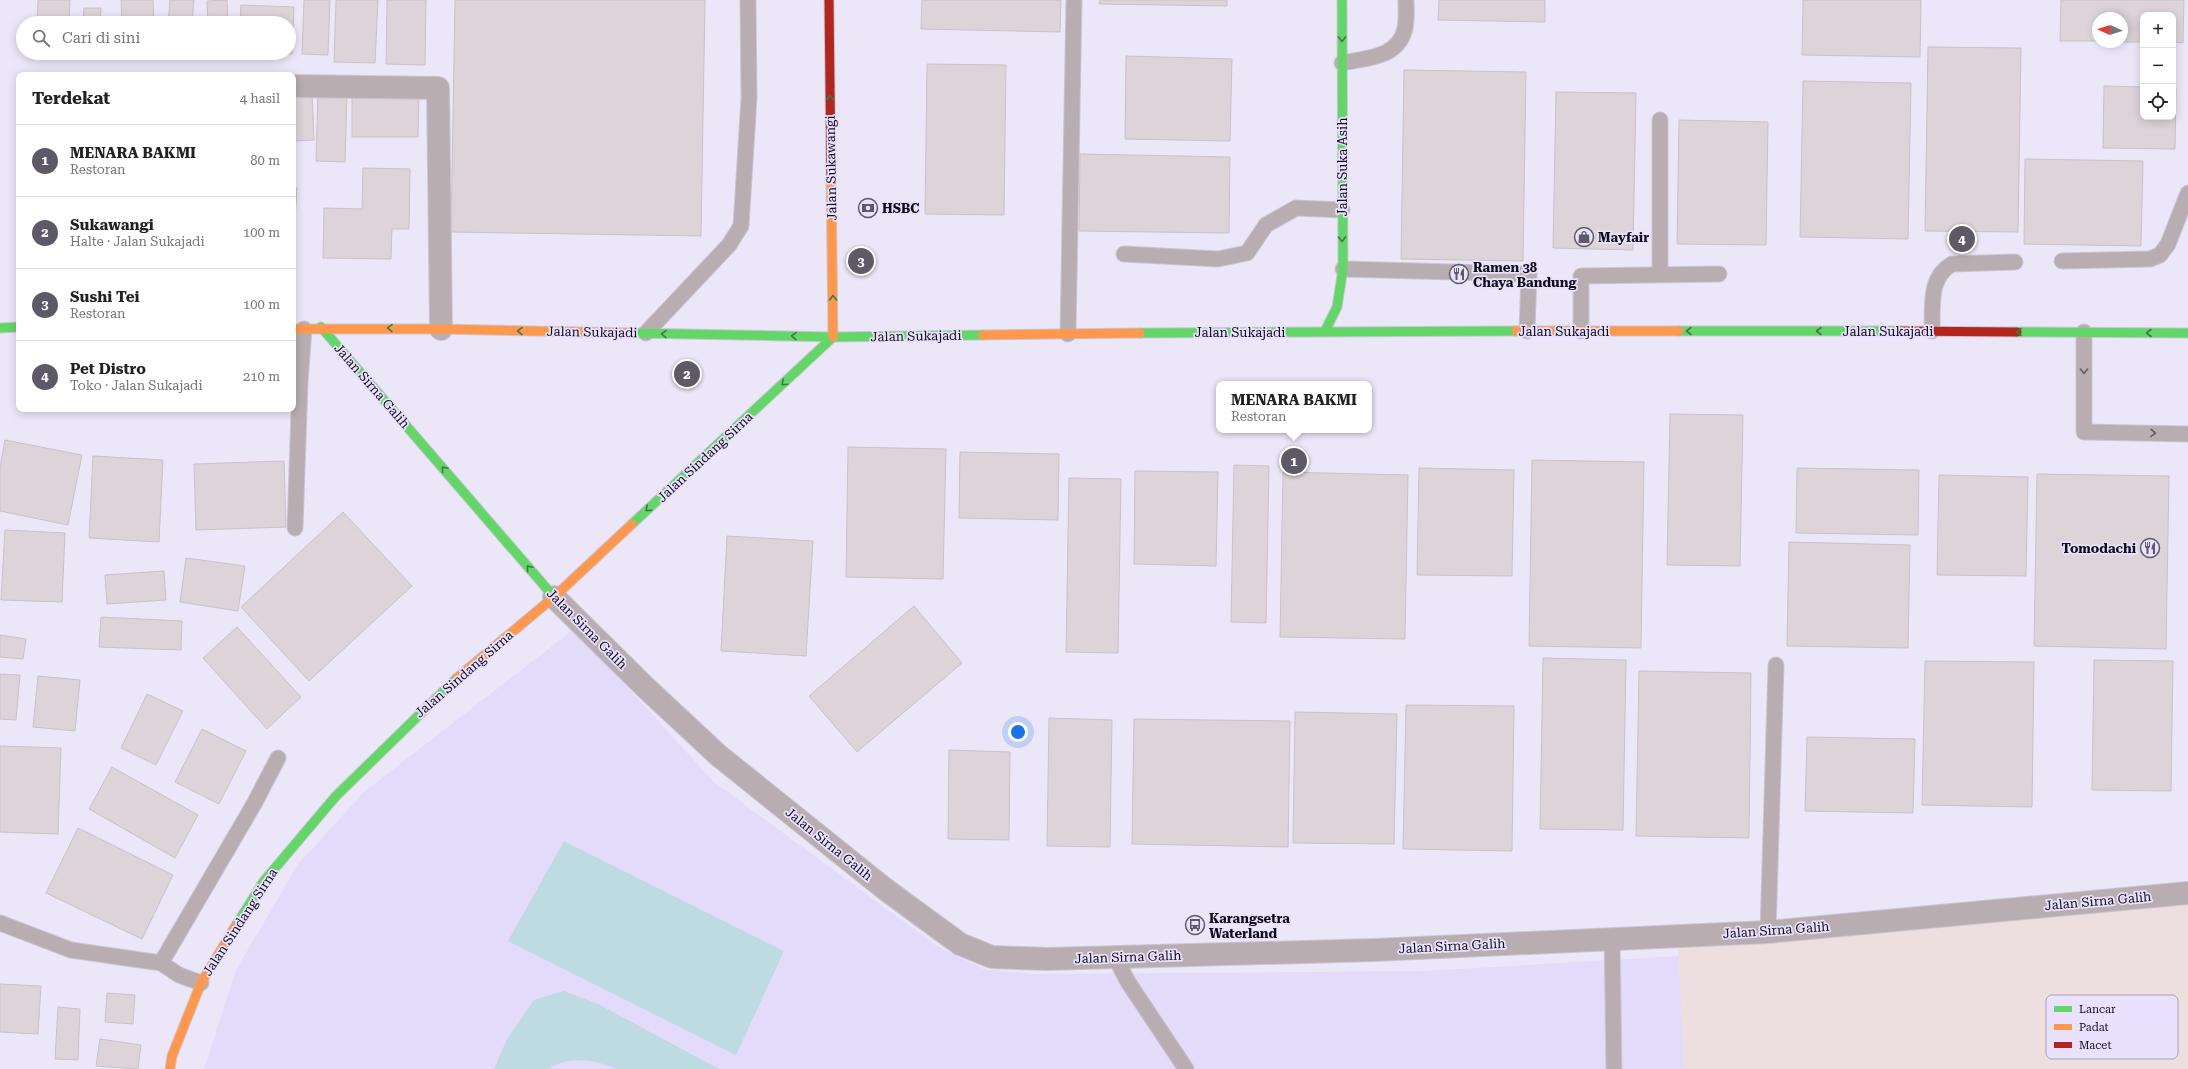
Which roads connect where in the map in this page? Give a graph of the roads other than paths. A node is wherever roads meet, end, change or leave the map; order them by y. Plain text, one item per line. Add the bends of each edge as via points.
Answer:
1 (748, 0) edge
2 (829, 0) edge
3 (1074, 0) edge
4 (1342, 0) edge
5 (1406, 0) edge
6 (1342, 63) junction
7 (296, 86) edge
8 (1660, 120) dead end
9 (2188, 193) edge
10 (1342, 210) junction
11 (1124, 254) dead end
12 (2062, 261) dead end
13 (2016, 262) dead end
14 (1343, 269) junction
15 (1719, 274) dead end
16 (1660, 275) junction
17 (16, 327) edge
18 (321, 327) junction
19 (0, 328) edge
20 (298, 329) edge
21 (441, 329) junction
22 (1527, 331) junction
23 (1581, 331) junction
24 (1932, 331) junction
25 (1325, 332) junction
26 (2084, 332) junction
27 (646, 333) junction
28 (2188, 333) edge
29 (1068, 334) junction
30 (833, 337) junction
31 (2188, 434) edge
32 (295, 528) dead end
33 (554, 597) junction
34 (1776, 665) dead end
35 (278, 758) dead end
36 (2188, 893) edge
37 (0, 923) edge
38 (1768, 932) junction
39 (1612, 938) junction
40 (1115, 957) junction
41 (161, 963) junction
42 (200, 983) junction
43 (170, 1069) edge
44 (1186, 1069) edge
45 (1614, 1069) edge

1 - 27 lane via 749,98 741,226 729,244
30 -> 2 main road, Jalan Sukawangi
3 - 29 lane
4 -> 6 main road, Jalan Suka Asih
5 - 6 lane via 1405,29 1398,44 1384,55
6 - 10 main road, Jalan Suka Asih
7 - 21 street via 438,88
8 - 16 lane
9 - 12 lane via 2168,244 2160,255 2150,259
10 - 11 lane via 1296,208 1266,225 1247,253 1218,259
10 -> 14 main road, Jalan Suka Asih
13 - 24 lane via 1952,264 1943,269 1935,281
14 - 22 lane via 1529,274
14 - 25 main road, Jalan Suka Asih via 1337,306
15 - 16 lane
16 - 23 lane via 1581,276
17 - 19 main road
18 - 20 main road, Jalan Sukajadi
21 -> 18 main road, Jalan Sukajadi
33 -> 18 main road, Jalan Sirna Galih
20 - 32 lane via 300,382
27 -> 21 main road, Jalan Sukajadi
22 - 23 main road, Jalan Sukajadi
22 - 25 main road, Jalan Sukajadi
24 -> 23 main road, Jalan Sukajadi
26 -> 24 main road, Jalan Sukajadi
25 - 29 main road, Jalan Sukajadi
28 -> 26 main road, Jalan Sukajadi
26 -> 31 lane via 2084,432
30 -> 27 main road, Jalan Sukajadi
29 - 30 main road, Jalan Sukajadi
30 -> 33 main road, Jalan Sindang Sirna
33 - 40 street, Jalan Sirna Galih via 718,755 885,889 960,944 992,957
33 - 42 main road, Jalan Sindang Sirna via 454,680 336,796 264,881
34 - 38 lane
35 - 41 lane
36 - 38 street, Jalan Sirna Galih
37 - 41 lane via 71,950
38 - 39 street, Jalan Sirna Galih
39 - 40 street, Jalan Sirna Galih via 1375,950
39 - 45 lane
40 - 44 lane via 1128,982
41 - 42 lane via 179,975
42 - 43 main road, Jalan Sindang Sirna via 172,1056

